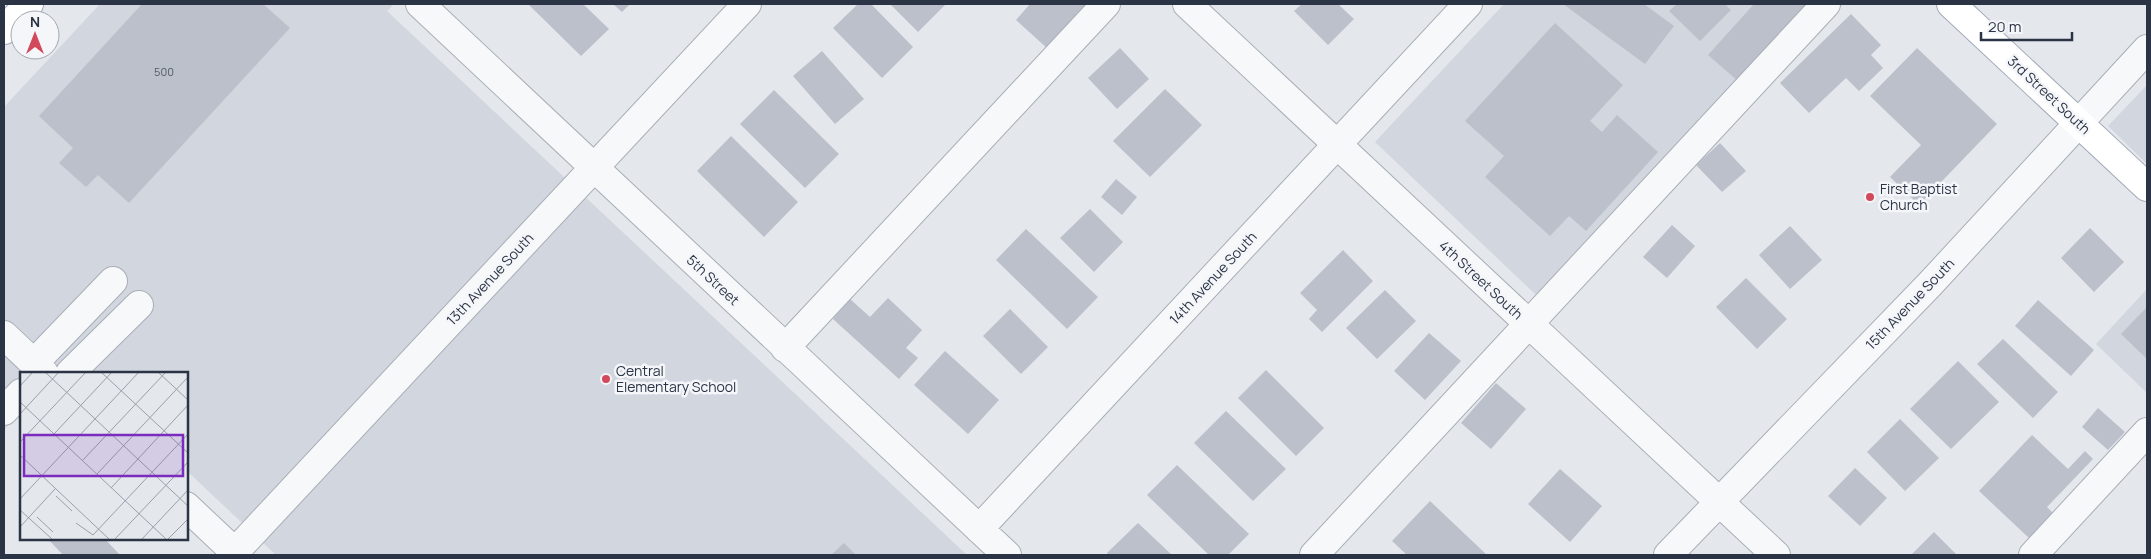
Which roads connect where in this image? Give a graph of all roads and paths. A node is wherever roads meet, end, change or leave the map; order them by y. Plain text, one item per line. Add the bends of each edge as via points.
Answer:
1 (29, 4) edge
2 (420, 4) edge
3 (747, 4) edge
4 (1106, 4) edge
5 (1187, 4) edge
6 (1468, 4) edge
7 (1826, 4) edge
8 (1951, 4) edge
9 (4, 30) edge
10 (2147, 50) edge
11 (2079, 123) junction
12 (1337, 145) junction
13 (593, 168) junction
14 (2147, 187) edge
15 (113, 281) dead end
16 (139, 305) dead end
17 (1528, 323) junction
18 (4, 335) edge
19 (785, 348) junction
20 (40, 370) edge
21 (71, 372) edge
22 (20, 394) edge
23 (4, 411) edge
24 (2147, 432) edge
25 (1719, 501) junction
26 (188, 508) edge
27 (979, 529) junction
28 (235, 554) edge
29 (1007, 555) edge
30 (1314, 555) edge
31 (1668, 555) edge
32 (1776, 555) edge
33 (2033, 555) edge

1 - 9 main road
2 - 13 street, 5th Street
3 - 13 street, 13th Avenue South
4 - 19 street
5 - 12 street, 4th Street South
6 - 12 street, 14th Avenue South
7 - 17 street
8 - 11 main road, 3rd Street South
10 - 11 street, 15th Avenue South
11 - 14 main road, 3rd Street South
11 - 25 street, 15th Avenue South via 1931,283
12 - 17 street, 4th Street South
12 - 27 street, 14th Avenue South
13 - 19 street, 5th Street
13 - 28 street, 13th Avenue South
15 - 20 street
16 - 21 street
17 - 25 street, 4th Street South
17 - 30 street
18 - 20 street
19 - 27 street, 5th Street
22 - 23 street
24 - 33 street
25 - 31 street, 15th Avenue South
25 - 32 street, 4th Street South
26 - 28 street
27 - 29 street, 5th Street

